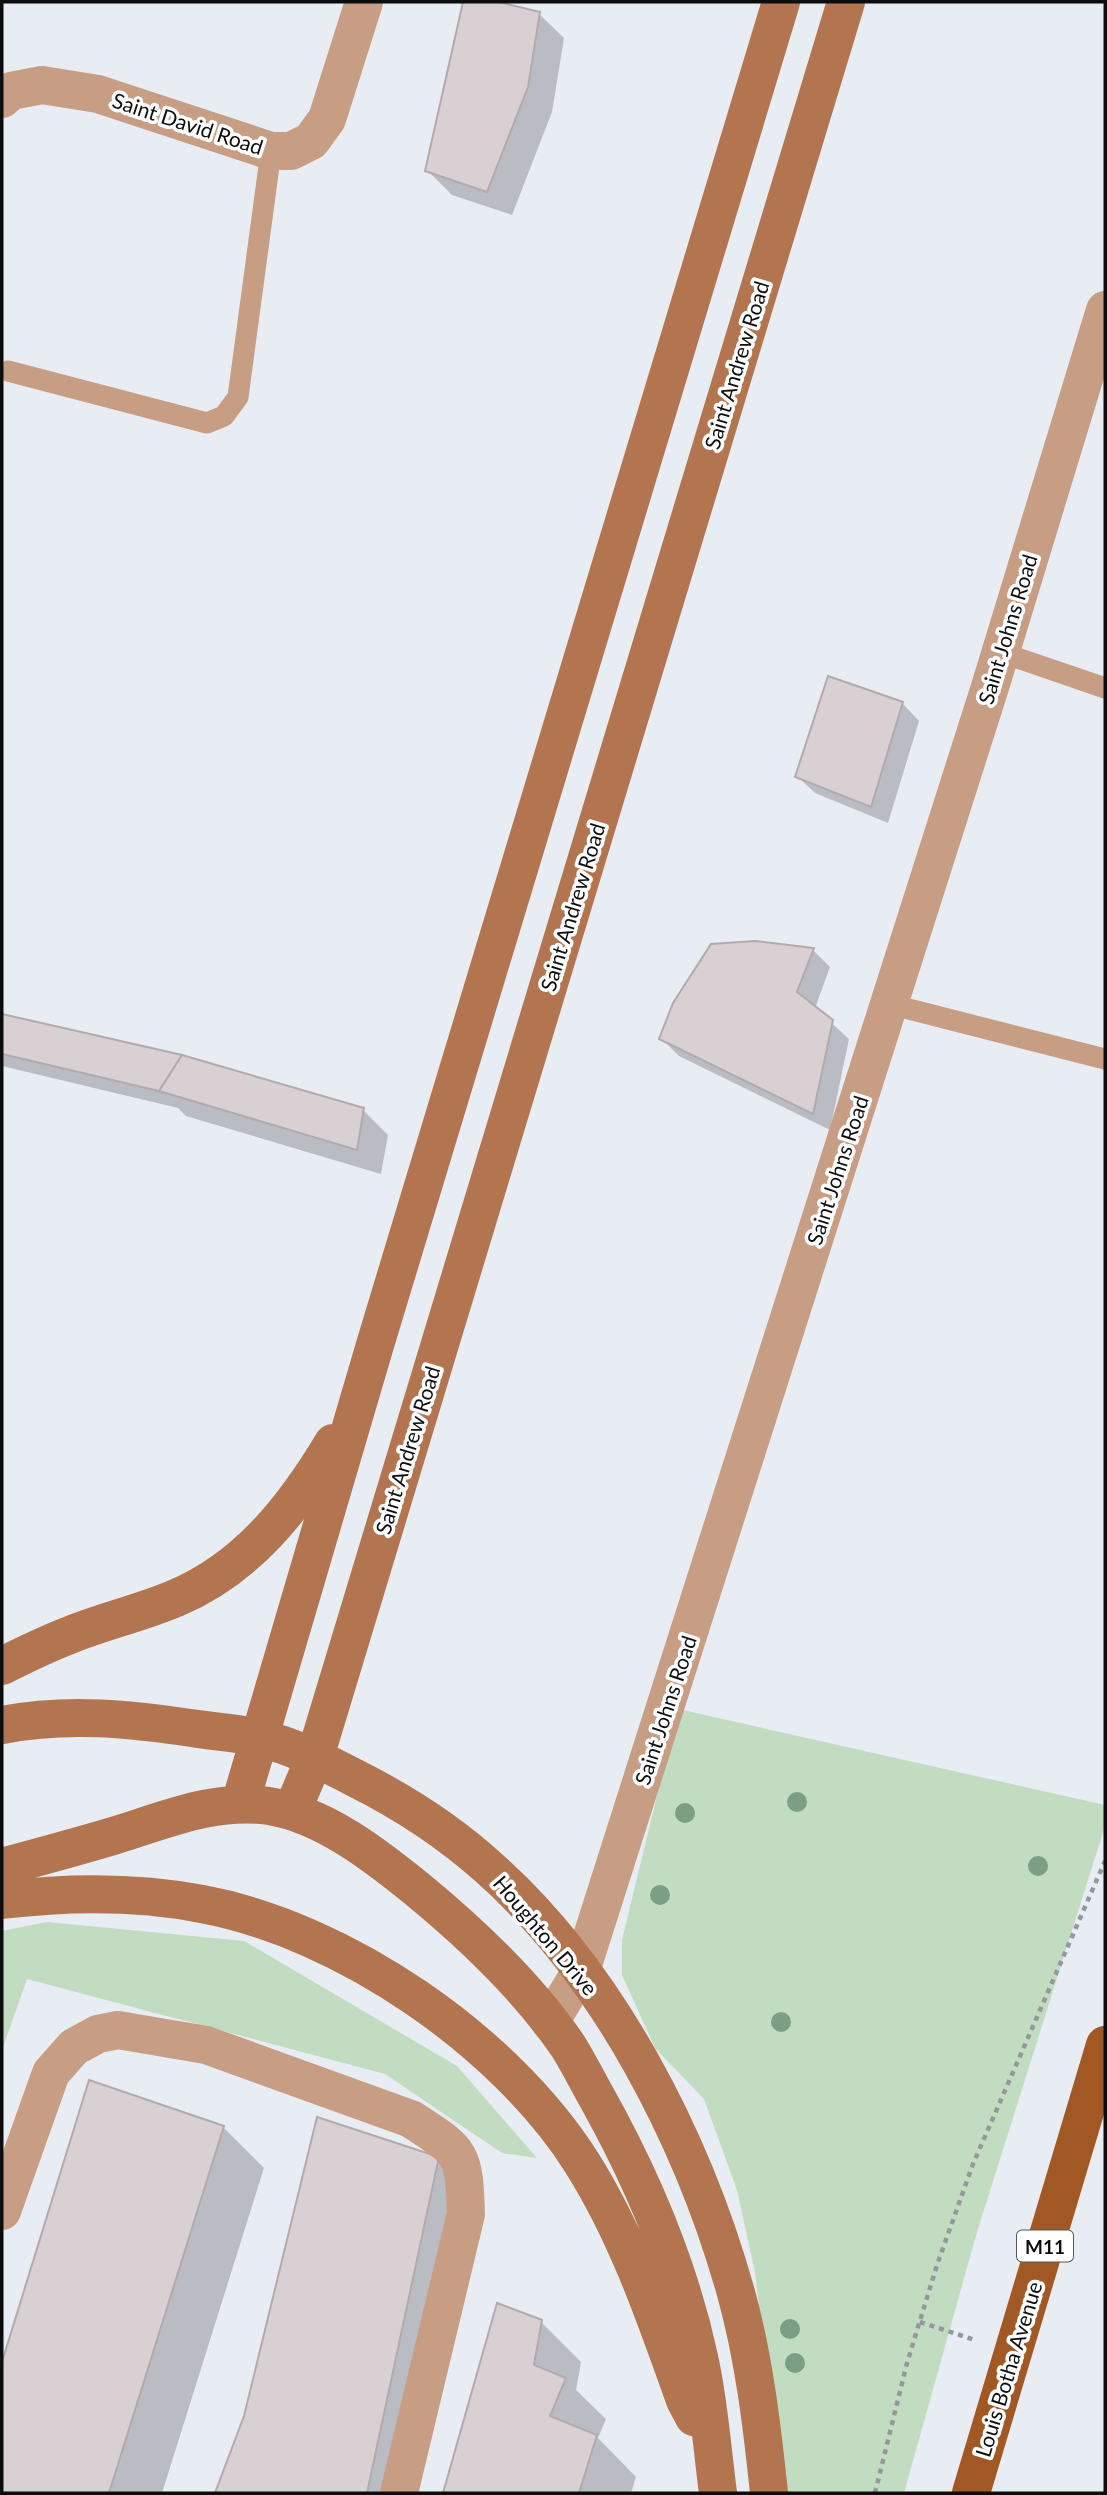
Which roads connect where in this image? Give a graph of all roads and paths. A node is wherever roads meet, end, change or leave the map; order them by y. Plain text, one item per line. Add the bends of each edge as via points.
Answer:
1 (364, 2) edge
2 (781, 2) edge
3 (846, 2) edge
4 (2, 99) edge
5 (271, 151) junction
6 (1105, 310) edge
7 (8, 371) dead end
8 (1000, 652) junction
9 (1105, 688) edge
10 (889, 1004) junction
11 (1105, 1059) edge
12 (375, 1345) junction
13 (2, 1667) edge
14 (2, 1725) edge
15 (260, 1738) junction
16 (314, 1757) junction
17 (240, 1804) junction
18 (292, 1811) junction
19 (1105, 1861) edge
20 (2, 1867) edge
21 (2, 1900) edge
22 (582, 1971) junction
23 (550, 2022) junction
24 (1105, 2045) edge
25 (2, 2211) edge
26 (920, 2322) junction
27 (983, 2343) dead end
28 (713, 2449) junction
29 (399, 2493) edge
30 (718, 2493) edge
31 (769, 2493) edge
32 (875, 2493) edge
33 (971, 2493) edge

1 - 5 street, Saint David Road via 327,119 310,141 291,151
2 - 12 main road
3 - 16 main road, Saint Andrew Road
4 - 5 street, Saint David Road via 11,91 42,85 98,94
5 - 7 lane via 238,397 224,416 207,423
6 - 8 street, Saint Johns Road
8 - 9 lane
8 - 10 street, Saint Johns Road
10 - 11 lane
10 - 22 street, Saint Johns Road
12 - 13 main road via 340,1433 306,1488 256,1545 218,1575 176,1598 69,1635
12 - 15 main road
14 - 15 main road, Houghton Drive via 56,1718 131,1719
15 - 16 main road, Houghton Drive
15 - 17 main road
16 - 18 main road, Saint Andrew Road
16 - 22 main road, Houghton Drive via 384,1793 455,1840 525,1904
17 - 18 main road
17 - 20 main road via 164,1818
18 - 23 main road via 333,1830 389,1867 456,1921
19 - 26 path via 973,2164
21 - 28 main road via 96,1894 162,1897 230,1910 300,1933 363,1965 462,2032 518,2081 542,2109 600,2194 634,2264 684,2400
22 - 23 street, Saint Johns Road
22 - 31 main road, Houghton Drive via 628,2040 692,2164 736,2293 751,2359
23 - 28 main road via 624,2145 664,2240 699,2357
24 - 33 main road, Louis Botha Avenue / M11
25 - 29 street via 51,2073 74,2047 108,2032 206,2045 411,2119 437,2136 458,2154 466,2214
26 - 27 path
26 - 32 path
28 - 30 main road

